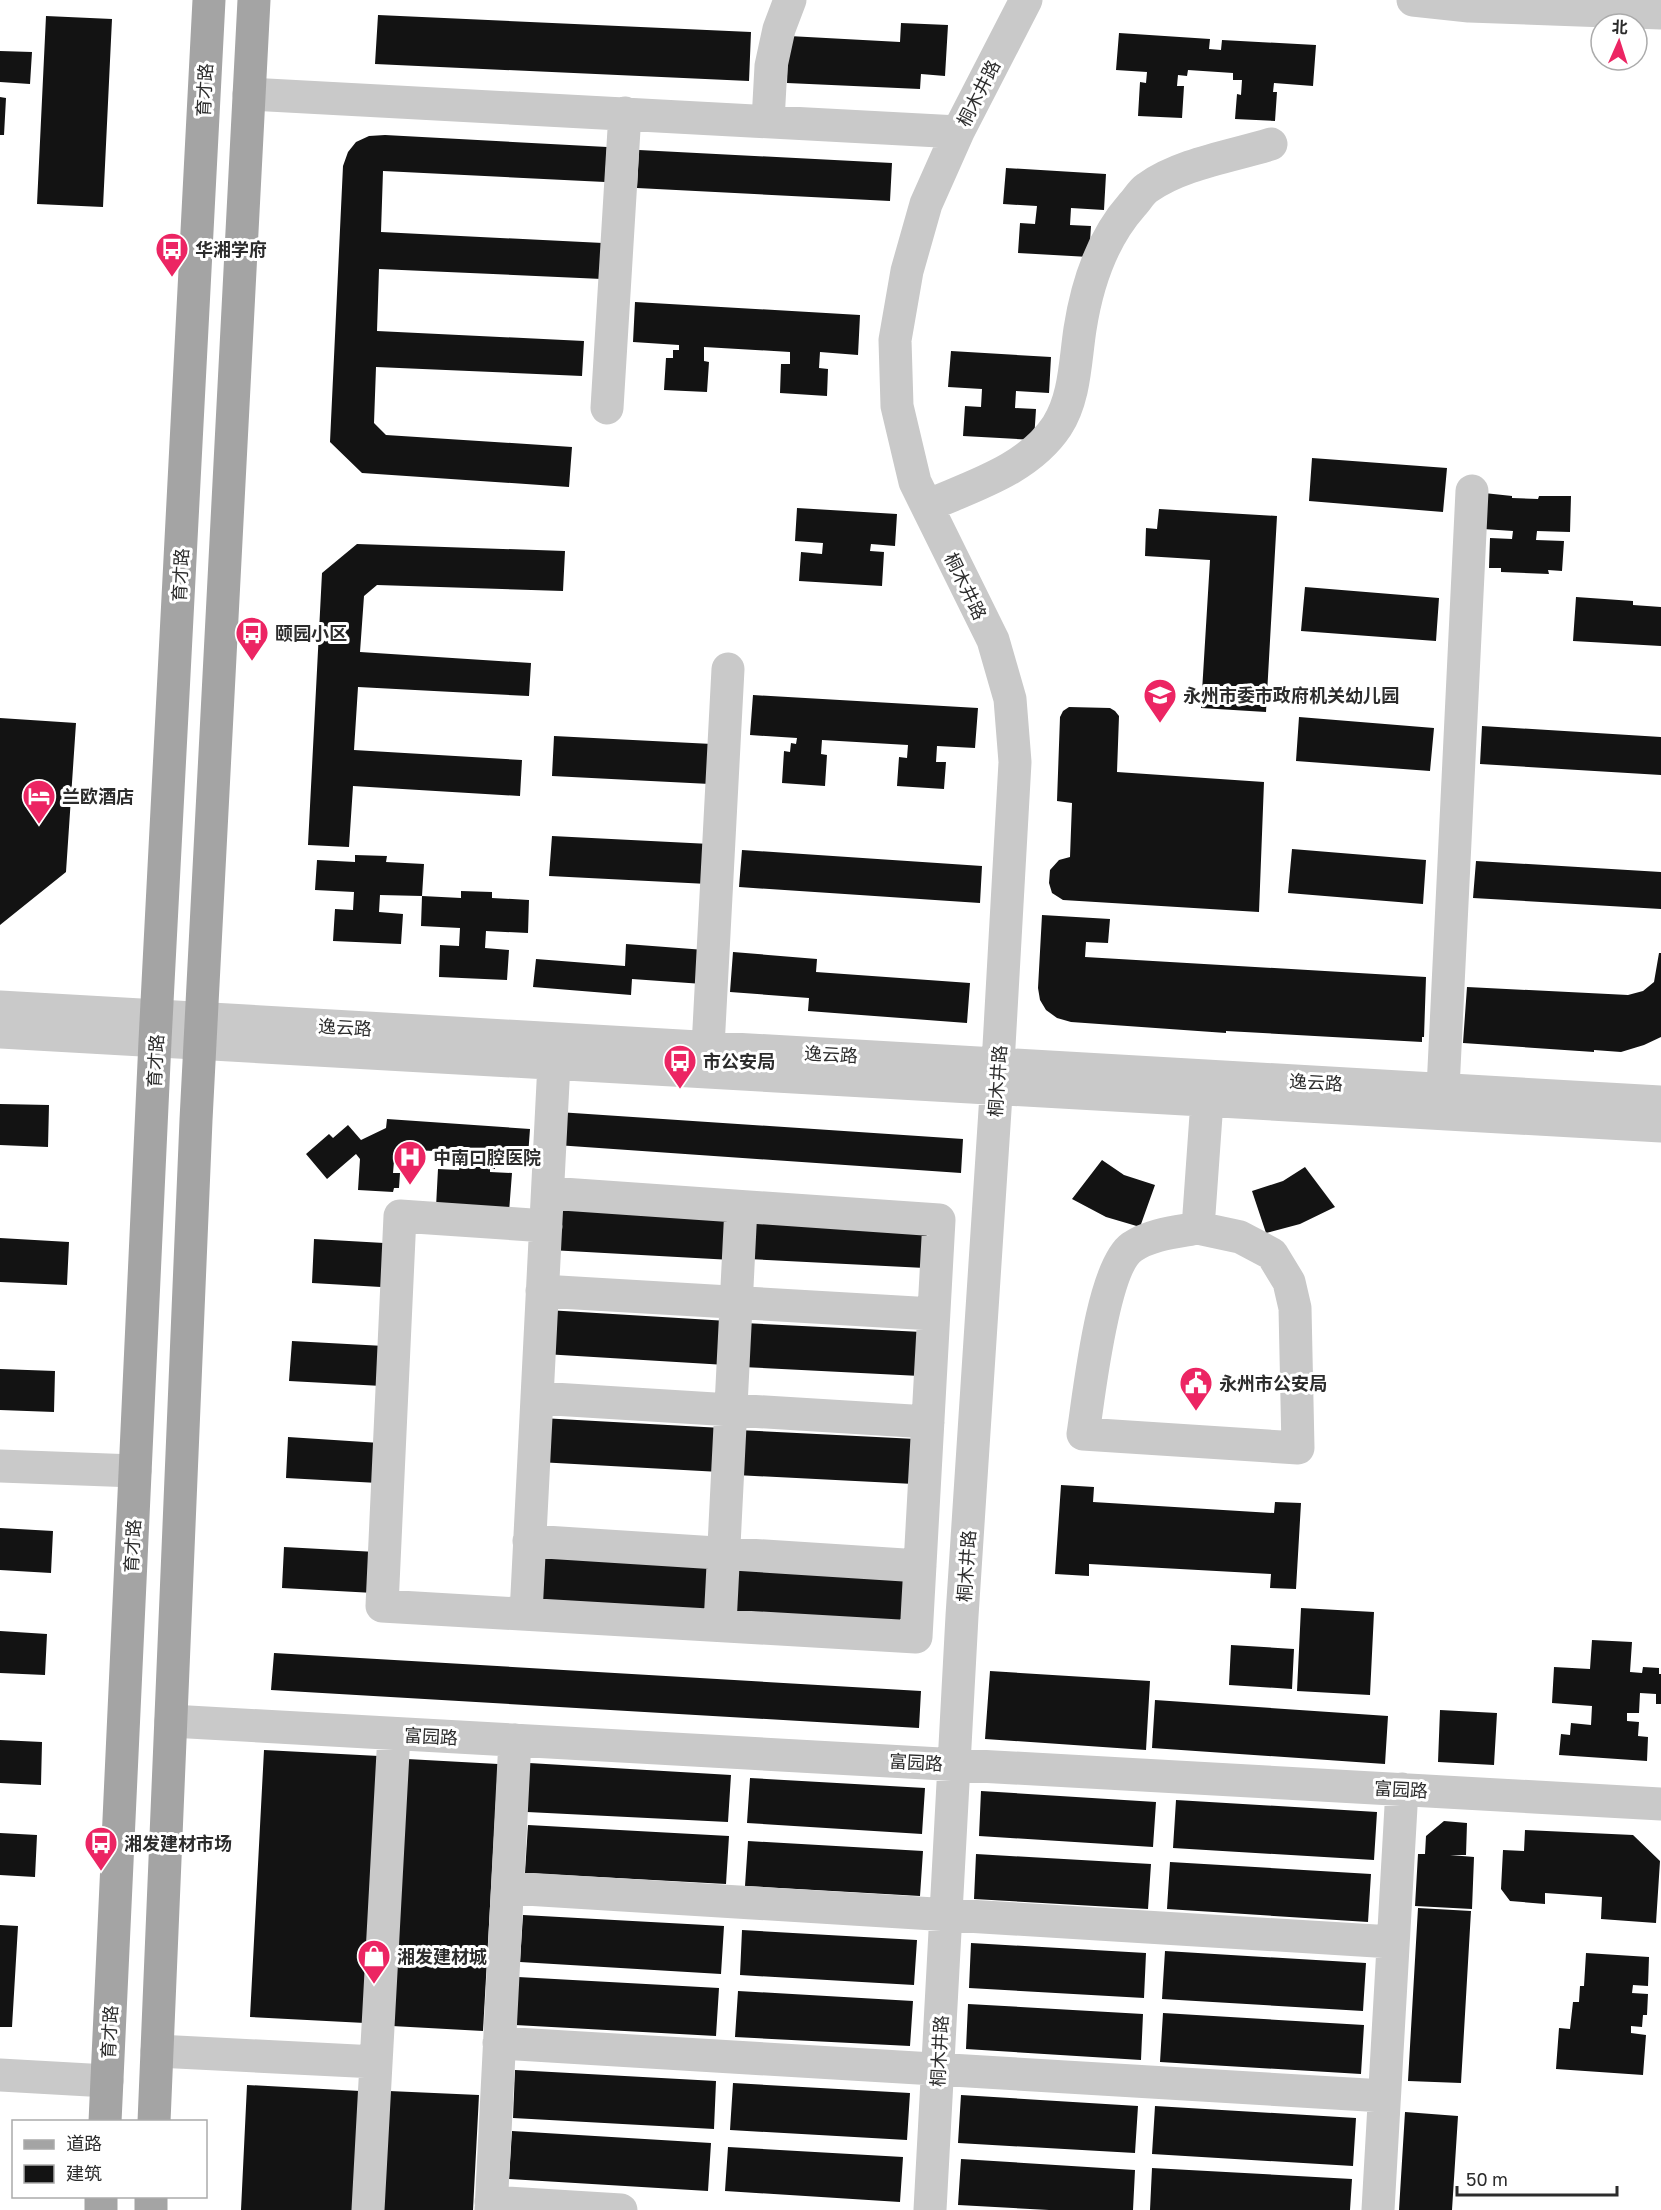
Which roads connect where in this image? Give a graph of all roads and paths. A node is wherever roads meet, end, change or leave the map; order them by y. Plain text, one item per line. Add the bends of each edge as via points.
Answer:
1 (209, 0) edge
2 (254, 0) edge
3 (789, 0) edge
4 (1026, 0) edge
5 (1413, 0) edge
6 (1661, 13) edge
7 (249, 94) junction
8 (625, 113) junction
9 (768, 121) junction
10 (958, 132) junction
11 (1271, 144) dead end
12 (607, 408) dead end
13 (1472, 491) dead end
14 (927, 506) junction
15 (728, 669) dead end
16 (165, 862) junction
17 (209, 865) junction
18 (0, 1007) edge
19 (156, 1028) junction
20 (200, 1031) junction
21 (0, 1032) edge
22 (708, 1047) junction
23 (554, 1063) junction
24 (997, 1076) junction
25 (1443, 1089) junction
26 (1207, 1101) junction
27 (1661, 1102) edge
28 (1661, 1126) edge
29 (148, 1192) junction
30 (548, 1193) junction
31 (192, 1195) junction
32 (741, 1207) junction
33 (546, 1226) junction
34 (1198, 1228) junction
35 (542, 1291) junction
36 (736, 1302) junction
37 (933, 1314) junction
38 (537, 1398) junction
39 (731, 1410) junction
40 (928, 1422) junction
41 (0, 1466) edge
42 (135, 1471) junction
43 (529, 1540) junction
44 (723, 1553) junction
45 (920, 1566) junction
46 (525, 1614) junction
47 (720, 1625) junction
48 (171, 1721) junction
49 (394, 1734) junction
50 (515, 1740) junction
51 (954, 1764) junction
52 (1402, 1789) junction
53 (1661, 1804) edge
54 (508, 1888) junction
55 (947, 1915) junction
56 (1392, 1942) junction
57 (500, 2043) junction
58 (157, 2051) junction
59 (376, 2062) junction
60 (939, 2069) junction
61 (0, 2075) edge
62 (107, 2081) junction
63 (1384, 2096) junction
64 (105, 2120) edge
65 (154, 2120) edge
66 (491, 2206) edge
67 (369, 2210) edge
68 (621, 2210) edge
69 (930, 2210) edge
70 (1378, 2210) edge

1 - 16 main road, 育才路
2 - 7 main road
3 - 9 street via 771,66
4 - 10 street, 桐木井路
5 - 6 street via 1469,6
7 - 8 street
7 - 17 main road
8 - 9 street
8 - 12 street
9 - 10 street
10 - 14 street, 桐木井路 via 926,204 907,271 895,340 897,406 915,482
11 - 14 street via 1184,170 1146,189 1117,223 1096,263 1083,308 1072,391 1057,426 1035,451 1004,472
13 - 25 street
14 - 24 street, 桐木井路 via 993,640 1010,699 1015,762
15 - 22 street
16 - 17 main road
16 - 19 main road, 育才路
17 - 20 main road
18 - 19 street, 逸云路
19 - 20 street, 逸云路
19 - 21 street, 逸云路
19 - 29 main road, 育才路
20 - 22 street, 逸云路
20 - 23 street, 逸云路
20 - 31 main road
22 - 24 street, 逸云路
23 - 24 street, 逸云路
23 - 30 street
24 - 25 street, 逸云路
24 - 26 street, 逸云路
24 - 51 street, 桐木井路
25 - 27 street, 逸云路
26 - 28 street, 逸云路
26 - 34 street
29 - 31 main road
29 - 42 main road, 育才路
30 - 32 street
30 - 33 street
31 - 48 main road
32 - 36 street
32 - 37 street via 939,1220
33 - 35 street
33 - 46 street via 400,1216 382,1606
34 - 34 street via 1160,1235 1130,1248 1114,1271 1105,1300 1083,1434 1298,1448 1295,1308 1289,1282 1272,1254 1240,1237
35 - 36 street
35 - 38 street
36 - 37 street
36 - 39 street
37 - 40 street
38 - 39 street
38 - 43 street
39 - 40 street
39 - 44 street
40 - 45 street
41 - 42 street
42 - 62 main road, 育才路
43 - 44 street
43 - 46 street
44 - 45 street
44 - 47 street
45 - 47 street via 916,1637
46 - 47 street
48 - 49 street, 富园路
48 - 58 main road
49 - 50 street, 富园路
49 - 59 street
50 - 51 street, 富园路
50 - 54 street
51 - 52 street, 富园路
51 - 55 street, 桐木井路
52 - 53 street, 富园路
52 - 56 street
54 - 55 street
54 - 57 street
55 - 56 street
55 - 60 street, 桐木井路
56 - 63 street
57 - 60 street
57 - 66 street
58 - 59 street
58 - 65 main road
59 - 67 street
60 - 63 street
60 - 69 street, 桐木井路
61 - 62 street
62 - 64 main road, 育才路
63 - 70 street
66 - 68 street

